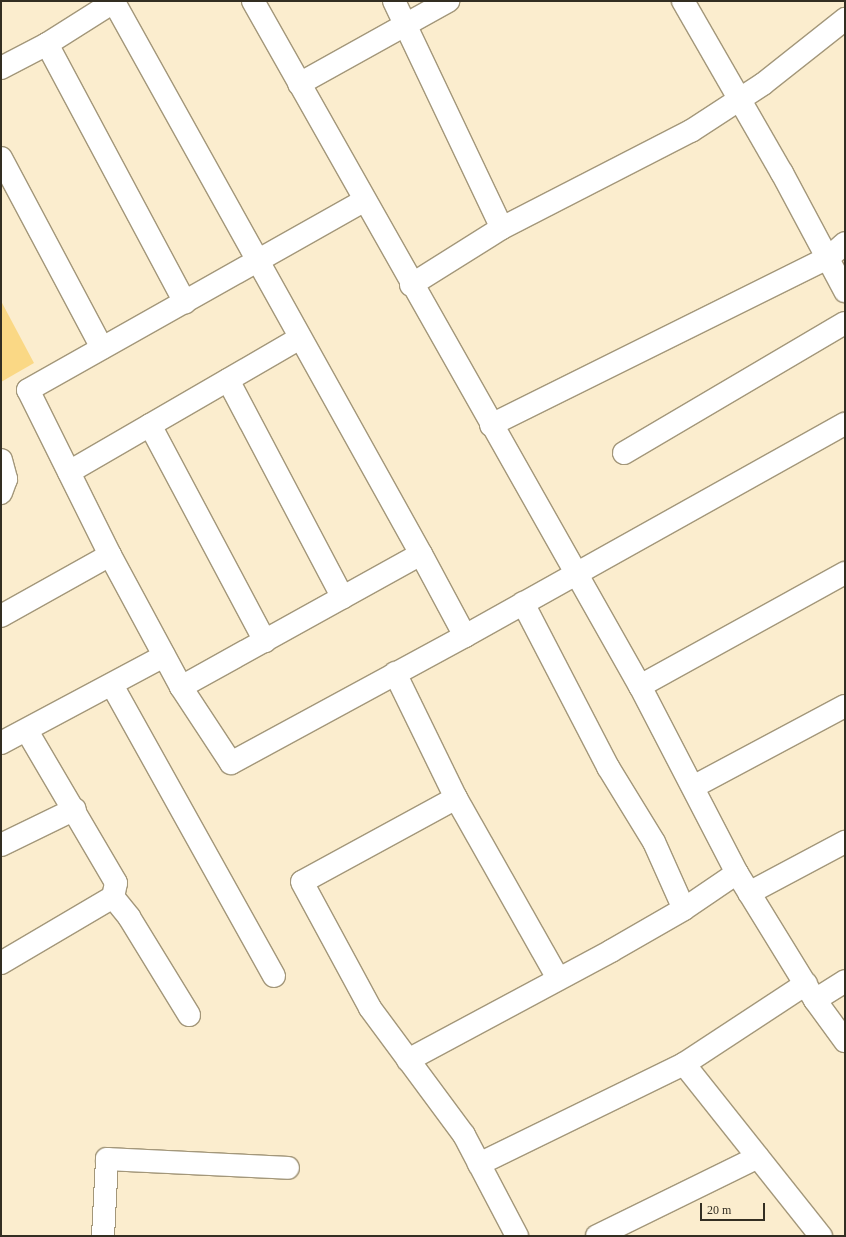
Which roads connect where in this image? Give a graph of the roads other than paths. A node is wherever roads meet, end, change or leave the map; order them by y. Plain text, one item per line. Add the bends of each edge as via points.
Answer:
1 (115, 1) edge
2 (253, 1) edge
3 (394, 1) edge
4 (448, 1) edge
5 (683, 1) edge
6 (845, 18) edge
7 (407, 24) junction
8 (47, 44) junction
9 (1, 68) edge
10 (299, 84) junction
11 (738, 100) junction
12 (1, 158) edge
13 (364, 201) junction
14 (502, 228) junction
15 (845, 243) edge
16 (828, 258) junction
17 (257, 261) junction
18 (411, 285) junction
19 (845, 291) edge
20 (185, 302) junction
21 (845, 324) edge
22 (300, 338) junction
23 (102, 348) junction
24 (228, 380) junction
25 (845, 424) edge
26 (150, 425) junction
27 (491, 425) junction
28 (624, 453) dead end
29 (1, 460) edge
30 (69, 472) junction
31 (1, 493) edge
32 (421, 554) junction
33 (110, 555) junction
34 (577, 572) junction
35 (845, 573) edge
36 (343, 598) junction
37 (523, 603) junction
38 (1, 616) edge
39 (465, 636) junction
40 (265, 641) junction
41 (164, 656) junction
42 (395, 673) junction
43 (112, 685) junction
44 (640, 686) junction
45 (181, 687) junction
46 (845, 706) edge
47 (27, 731) junction
48 (1, 743) edge
49 (693, 787) junction
50 (456, 798) junction
51 (74, 809) junction
52 (845, 842) edge
53 (1, 844) edge
54 (737, 873) junction
55 (749, 893) junction
56 (113, 898) junction
57 (684, 909) junction
58 (1, 963) edge
59 (274, 976) dead end
60 (558, 978) junction
61 (845, 981) edge
62 (810, 992) junction
63 (189, 1016) dead end
64 (845, 1041) edge
65 (408, 1060) junction
66 (684, 1064) junction
67 (758, 1157) junction
68 (479, 1164) junction
69 (288, 1168) dead end
70 (103, 1236) edge
71 (517, 1236) edge
72 (597, 1236) edge
73 (821, 1236) edge

1 - 8 street
1 - 17 street
2 - 10 street
3 - 7 street
4 - 7 street
5 - 11 street
6 - 11 street
7 - 10 street
7 - 14 street
8 - 9 street
8 - 20 street
10 - 13 street
11 - 14 street via 691,131
11 - 16 street
12 - 23 street
13 - 17 street
13 - 18 street
14 - 18 street
15 - 16 street
16 - 19 street
16 - 27 street
17 - 20 street
17 - 22 street
18 - 27 street
20 - 23 street
21 - 28 street
22 - 24 street
22 - 32 street
23 - 30 street via 28,390
24 - 26 street
24 - 36 street
25 - 34 street
26 - 30 street
26 - 40 street
27 - 34 street
29 - 31 street via 6,479
30 - 33 street
32 - 36 street
32 - 39 street
33 - 38 street
33 - 41 street
34 - 37 street
34 - 44 street
35 - 44 street
36 - 40 street
37 - 39 street
37 - 57 street via 608,767 654,842
39 - 42 street
40 - 45 street
41 - 43 street
41 - 45 street
42 - 45 street via 231,763
42 - 50 street
43 - 47 street
43 - 59 street
44 - 49 street
46 - 49 street
47 - 48 street
47 - 51 street
49 - 54 street
50 - 60 street
50 - 65 street via 302,882 370,1008
51 - 53 street
51 - 56 street via 116,883
52 - 55 street
54 - 55 street
54 - 57 street
55 - 62 street
56 - 58 street
56 - 63 street via 129,916
57 - 60 street
60 - 65 street
61 - 62 street
62 - 64 street
62 - 66 street
65 - 68 street via 464,1135
66 - 67 street
66 - 68 street
67 - 72 street
67 - 73 street
68 - 71 street
69 - 70 street via 107,1159

